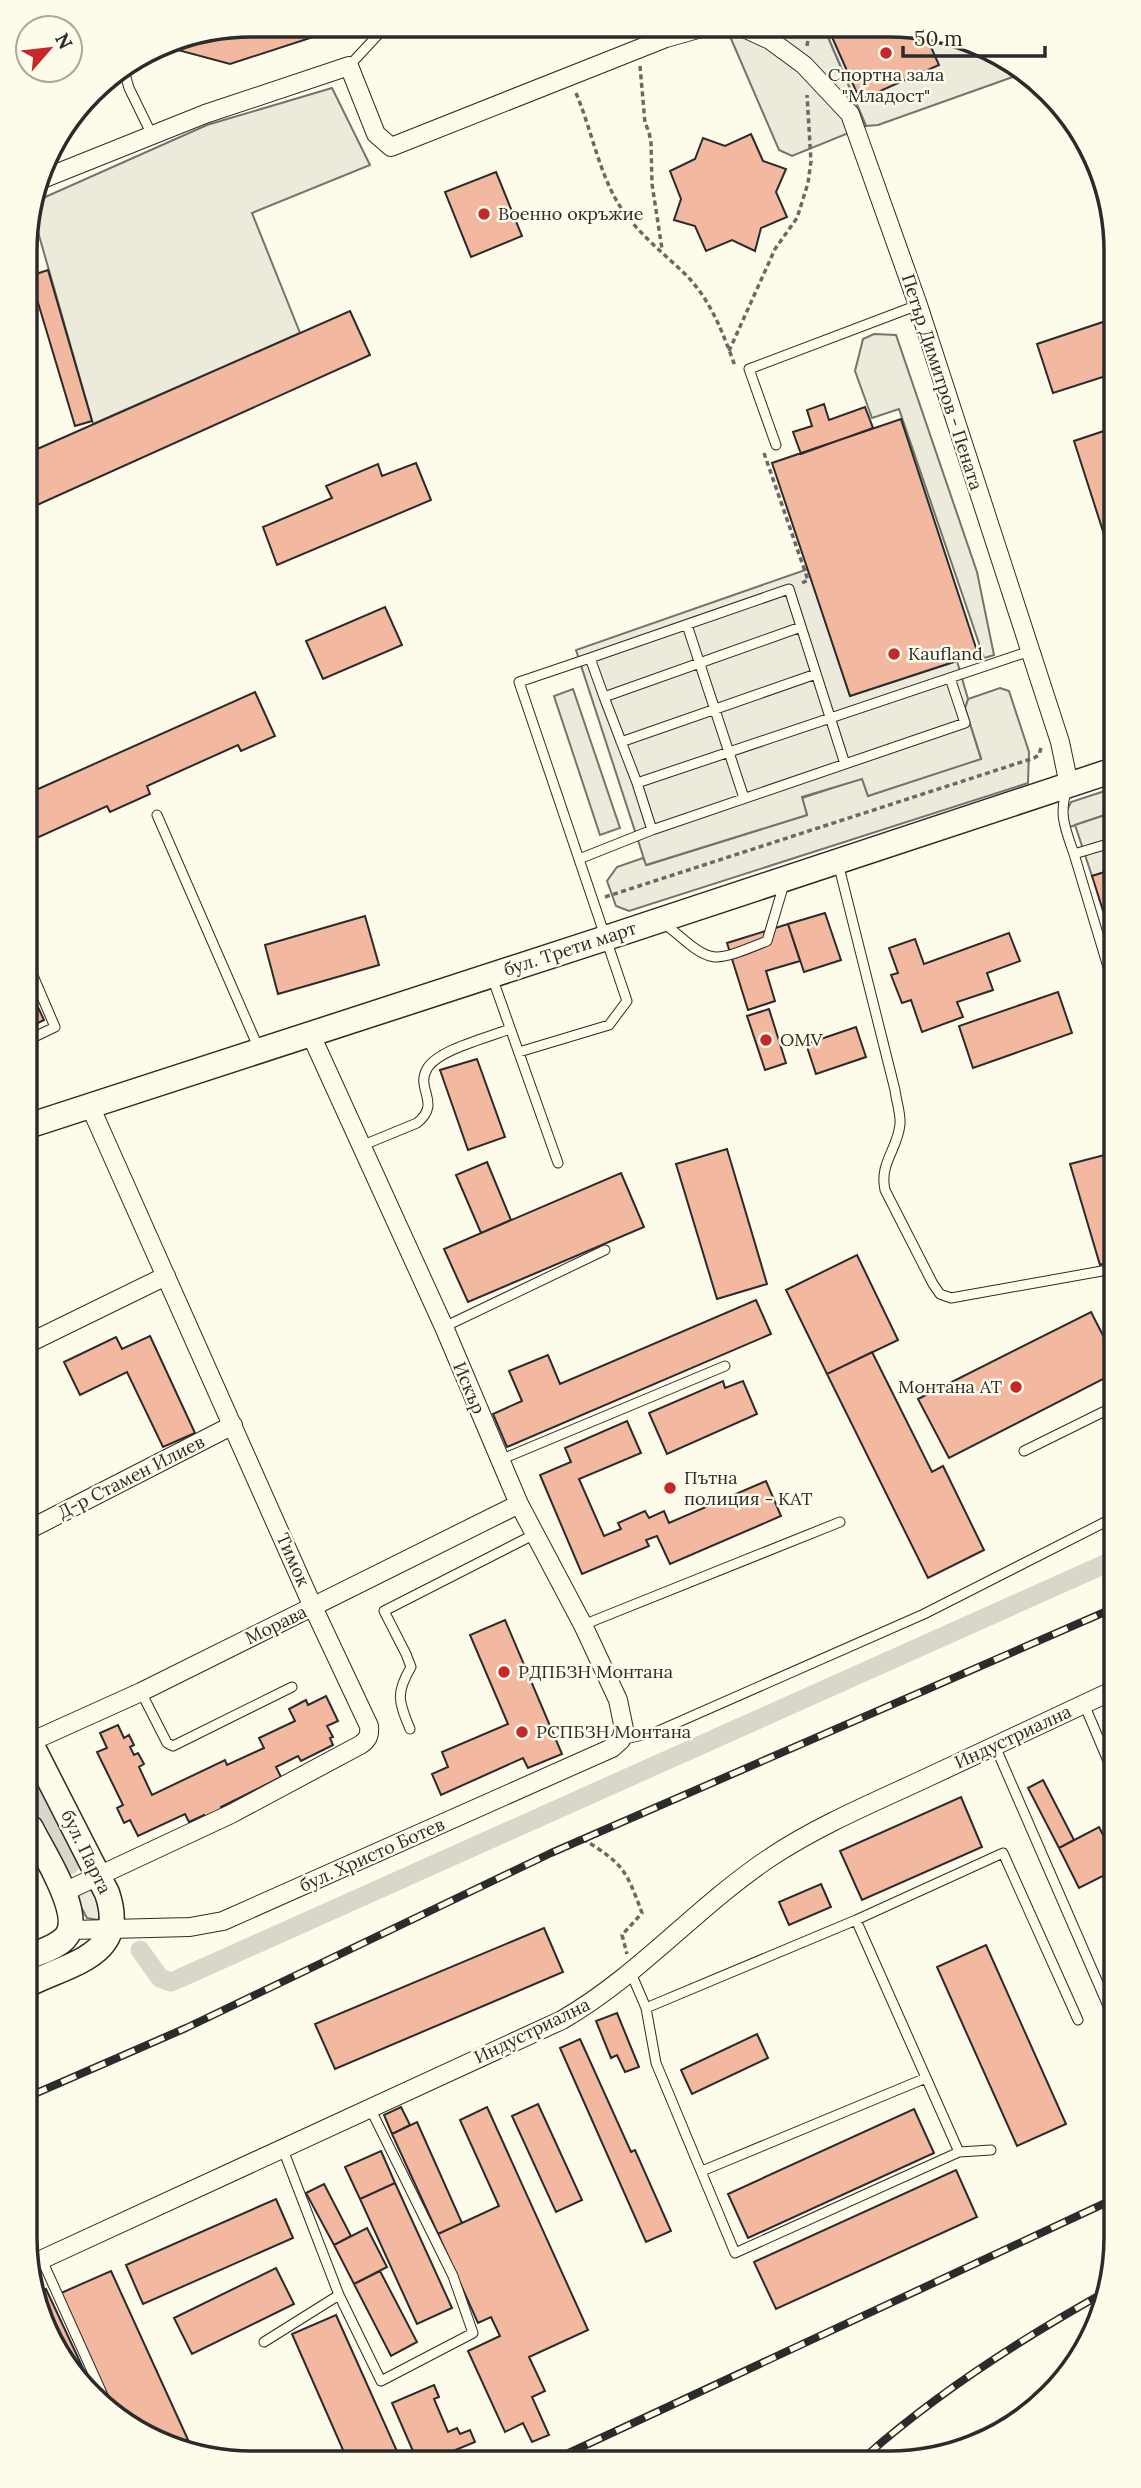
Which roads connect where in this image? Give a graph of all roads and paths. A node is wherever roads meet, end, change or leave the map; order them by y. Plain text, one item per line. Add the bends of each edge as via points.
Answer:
1 (376, 37) edge
2 (657, 37) edge
3 (764, 37) edge
4 (809, 37) edge
5 (639, 49) junction
6 (804, 65) junction
7 (349, 66) junction
8 (569, 76) junction
9 (126, 77) edge
10 (152, 135) junction
11 (51, 176) edge
12 (662, 251) junction
13 (918, 305) junction
14 (730, 351) junction
15 (738, 376) dead end
16 (776, 445) dead end
17 (764, 453) dead end
18 (789, 589) junction
19 (687, 625) junction
20 (801, 627) junction
21 (1030, 651) junction
22 (590, 658) junction
23 (699, 663) junction
24 (816, 674) junction
25 (950, 678) junction
26 (604, 697) junction
27 (715, 709) junction
28 (830, 718) junction
29 (621, 742) junction
30 (729, 752) junction
31 (845, 764) junction
32 (1104, 773) edge
33 (637, 783) junction
34 (1069, 785) junction
35 (744, 798) junction
36 (157, 815) dead end
37 (652, 830) junction
38 (1104, 845) edge
39 (1074, 855) junction
40 (579, 859) junction
41 (837, 860) junction
42 (786, 877) junction
43 (660, 919) junction
44 (606, 938) junction
45 (1104, 954) edge
46 (491, 975) junction
47 (37, 985) edge
48 (510, 1028) junction
49 (311, 1035) junction
50 (37, 1036) edge
51 (259, 1051) junction
52 (519, 1052) junction
53 (90, 1106) junction
54 (37, 1123) edge
55 (361, 1146) junction
56 (558, 1163) dead end
57 (605, 1250) dead end
58 (1104, 1270) edge
59 (166, 1276) junction
60 (444, 1327) junction
61 (37, 1339) edge
62 (725, 1366) dead end
63 (1104, 1411) edge
64 (233, 1425) junction
65 (1024, 1451) dead end
66 (500, 1460) junction
67 (519, 1504) junction
68 (840, 1522) dead end
69 (1104, 1523) edge
70 (37, 1525) edge
71 (535, 1534) junction
72 (313, 1607) junction
73 (583, 1625) junction
74 (292, 1687) dead end
75 (141, 1692) junction
76 (1104, 1695) edge
77 (1084, 1704) junction
78 (410, 1729) dead end
79 (37, 1739) edge
80 (621, 1740) junction
81 (995, 1746) junction
82 (1104, 1751) edge
83 (37, 1756) edge
84 (583, 1839) dead end
85 (37, 1840) edge
86 (99, 1876) junction
87 (64, 1892) junction
88 (856, 1920) junction
89 (113, 1928) junction
90 (71, 1930) junction
91 (37, 1953) edge
92 (631, 1973) junction
93 (37, 1980) edge
94 (1104, 1997) edge
95 (646, 2008) junction
96 (1078, 2020) dead end
97 (926, 2077) junction
98 (370, 2108) junction
99 (282, 2147) junction
100 (991, 2150) dead end
101 (959, 2152) junction
102 (702, 2171) junction
103 (39, 2261) edge
104 (39, 2266) edge
105 (339, 2295) junction
106 (264, 2342) dead end
107 (99, 2389) edge

1 - 7 lane
2 - 5 street
3 - 6 street, Петър Димитров - Пената
4 - 6 path
5 - 8 street
5 - 12 path
6 - 13 street, Петър Димитров - Пената via 850,114
6 - 14 path via 811,161 808,183 797,218 775,249
7 - 8 street via 376,134 391,147
7 - 10 street
8 - 12 path via 611,190 633,224
9 - 10 lane
10 - 11 street
12 - 14 path via 702,296
13 - 16 lane via 749,369
13 - 21 street, Петър Димитров - Пената
14 - 15 path
17 - 18 path via 808,580
18 - 19 lane
18 - 20 lane
19 - 22 lane
19 - 23 lane
20 - 23 lane
20 - 24 lane
21 - 25 lane
21 - 34 street, Петър Димитров - Пената
22 - 26 lane
22 - 40 lane via 519,682
23 - 26 lane
23 - 27 lane
24 - 27 lane
24 - 28 lane
25 - 28 lane
25 - 31 lane via 965,723
26 - 29 lane
27 - 29 lane
27 - 30 lane
28 - 30 lane
28 - 31 lane
29 - 33 lane
30 - 33 lane
30 - 35 lane
31 - 35 lane
32 - 34 main road, бул. Трети март
33 - 37 lane
34 - 39 lane via 1062,804 1063,820
34 - 41 main road, бул. Трети март
35 - 37 lane
36 - 51 lane
37 - 40 lane
38 - 39 lane
39 - 45 lane
40 - 44 lane
41 - 42 main road, бул. Трети март
41 - 58 lane via 900,1124 882,1179 933,1284 940,1294 951,1298
42 - 43 main road, бул. Трети март
42 - 43 lane via 767,942 723,959 702,955
43 - 44 main road, бул. Трети март
44 - 46 main road, бул. Трети март
44 - 52 lane via 627,1001 609,1025
46 - 48 lane
46 - 49 main road, бул. Трети март
47 - 50 lane via 55,1027
48 - 52 lane
48 - 55 lane via 439,1056 424,1078 429,1104 424,1118
49 - 51 main road, бул. Трети март
49 - 55 street, Искър
51 - 53 main road, бул. Трети март
52 - 56 lane
53 - 54 main road, бул. Трети март
53 - 59 street, Тимок
55 - 60 street, Искър
57 - 60 lane
59 - 61 street
59 - 64 street, Тимок
60 - 66 street, Искър
62 - 66 lane
63 - 65 lane
64 - 70 street, Д-р Стамен Илиев
64 - 72 street, Тимок
66 - 67 street, Искър
67 - 71 street, Искър
67 - 72 street, Морава
68 - 73 lane
69 - 80 lane via 924,1614 656,1732
71 - 73 street, Искър
71 - 78 lane via 384,1611 411,1667 399,1698
72 - 75 street, Морава
72 - 86 street, Тимок via 369,1726 366,1741 231,1814
73 - 80 street, Искър via 622,1713
74 - 75 lane via 173,1746
75 - 79 street, Морава
76 - 77 street, Индустриална
77 - 81 street, Индустриална
77 - 82 lane
80 - 89 street, бул. Христо Ботев via 612,1748 223,1921 190,1927
81 - 92 street, Индустриална via 825,1825 770,1858
81 - 94 lane
83 - 86 main road, бул. Парта
84 - 92 path via 612,1857 629,1877 642,1913 622,1935
85 - 87 main road
86 - 87 street
86 - 89 main road, бул. Парта via 111,1905
87 - 90 main road
88 - 95 lane
88 - 96 lane via 1003,1853
88 - 97 lane
89 - 90 street, бул. Христо Ботев
89 - 93 main road via 95,1953
90 - 91 main road via 57,1944
92 - 95 lane
92 - 98 street, Индустриална via 562,2020
95 - 102 lane via 656,2063
97 - 101 lane
97 - 102 lane
98 - 99 street, Индустриална
98 - 105 lane via 453,2276 473,2333 381,2381
99 - 103 street, Индустриална
99 - 105 lane
100 - 101 lane
101 - 102 lane via 735,2253
104 - 107 lane
105 - 106 lane

